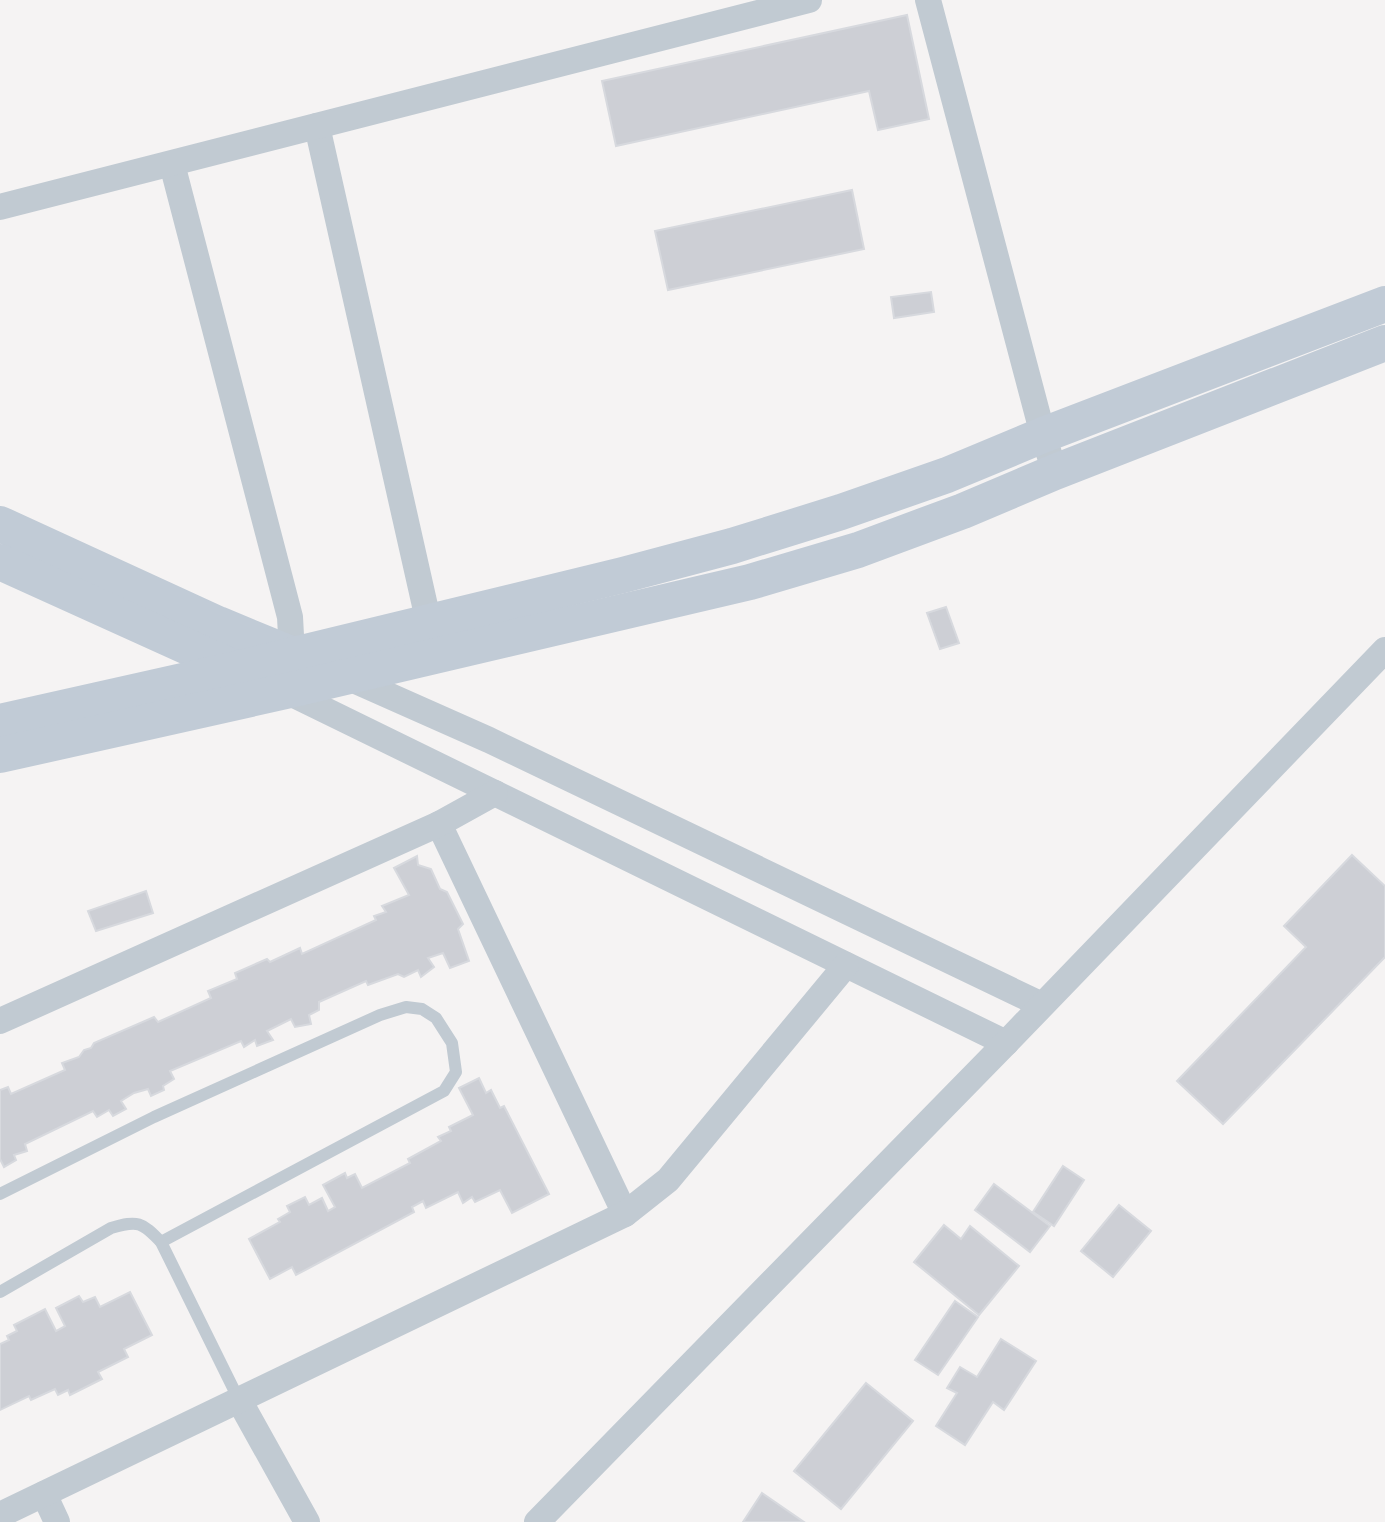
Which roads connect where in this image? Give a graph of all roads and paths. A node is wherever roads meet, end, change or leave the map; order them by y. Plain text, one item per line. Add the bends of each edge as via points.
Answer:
1 (809, 0) edge
2 (928, 0) edge
3 (317, 126) junction
4 (172, 164) junction
5 (0, 207) edge
6 (1385, 304) edge
7 (1385, 343) edge
8 (1043, 435) junction
9 (1055, 472) junction
10 (0, 524) edge
11 (0, 562) edge
12 (428, 621) junction
13 (1385, 650) edge
14 (292, 654) junction
15 (436, 656) junction
16 (236, 669) junction
17 (347, 677) junction
18 (286, 691) junction
19 (0, 722) edge
20 (0, 755) edge
21 (495, 793) junction
22 (439, 824) junction
23 (846, 965) junction
24 (1042, 1005) junction
25 (0, 1021) edge
26 (1006, 1043) junction
27 (0, 1194) edge
28 (625, 1214) junction
29 (161, 1242) junction
30 (0, 1292) edge
31 (239, 1400) junction
32 (44, 1494) junction
33 (0, 1515) edge
34 (57, 1522) edge
35 (307, 1522) edge
36 (537, 1522) edge

1 - 3 street
2 - 8 street
3 - 4 street
3 - 12 street
4 - 5 street
4 - 14 street via 290,617
6 - 8 main road
7 - 9 main road
8 - 9 street
8 - 12 main road via 934,479 732,546
9 - 15 main road via 873,544 750,582
10 - 14 main road
11 - 16 main road
12 - 14 main road
12 - 15 street
13 - 24 street
14 - 16 main road
14 - 17 main road
15 - 17 main road
16 - 18 main road
16 - 19 main road
17 - 18 main road
17 - 24 street
18 - 20 main road
18 - 21 street
21 - 22 street
21 - 23 street
22 - 25 street
22 - 28 street
23 - 26 street
23 - 28 street via 668,1180
24 - 26 street
26 - 36 street
27 - 29 lane via 154,1117 380,1015 406,1007 436,1018 452,1043 456,1072 444,1091
28 - 31 street
29 - 30 lane via 147,1227 131,1222 111,1228
29 - 31 lane
31 - 32 street
31 - 35 street
32 - 33 street
32 - 34 street

